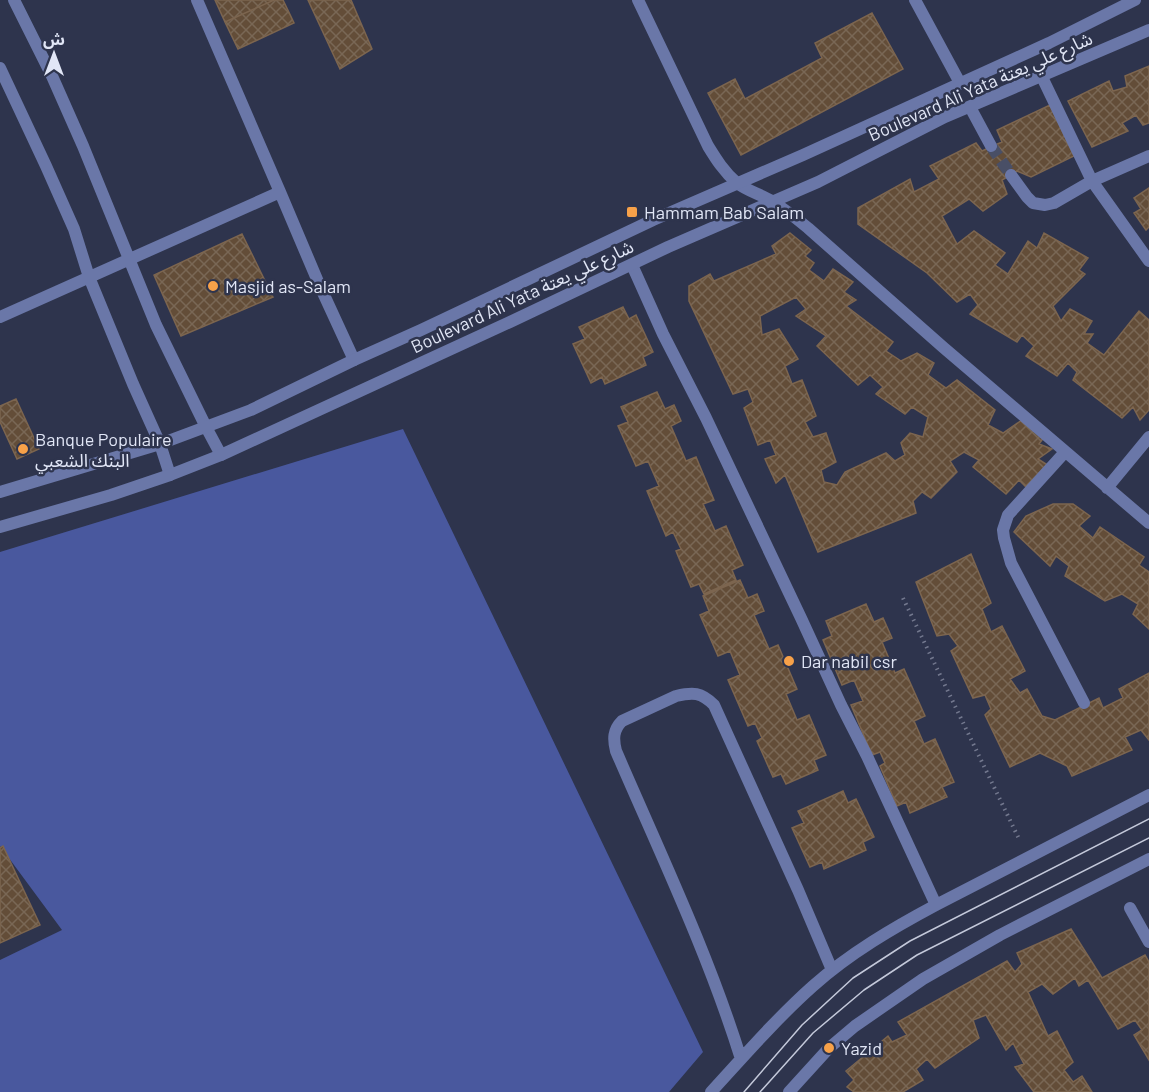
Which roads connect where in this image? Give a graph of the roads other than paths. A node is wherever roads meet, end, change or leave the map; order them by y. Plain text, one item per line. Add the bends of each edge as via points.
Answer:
1 (14, 0) edge
2 (197, 0) edge
3 (638, 0) edge
4 (915, 0) edge
5 (1135, 0) edge
6 (1149, 30) edge
7 (0, 68) edge
8 (1041, 75) junction
9 (960, 83) junction
10 (970, 107) junction
11 (991, 147) tunnel mouth
12 (1149, 156) edge
13 (1011, 174) tunnel mouth
14 (1092, 181) junction
15 (738, 184) junction
16 (280, 192) junction
17 (773, 202) junction
18 (130, 259) junction
19 (1149, 261) edge
20 (632, 265) junction
21 (89, 277) junction
22 (0, 317) edge
23 (354, 360) junction
24 (206, 427) junction
25 (1149, 438) edge
26 (160, 444) junction
27 (1065, 452) junction
28 (221, 454) junction
29 (170, 475) junction
30 (1107, 488) junction
31 (0, 492) edge
32 (1149, 523) edge
33 (0, 527) edge
34 (1084, 703) dead end
35 (1149, 795) edge
36 (1149, 859) edge
37 (936, 905) junction
38 (1130, 908) dead end
39 (1149, 942) edge
40 (832, 970) junction
41 (741, 1059) junction
42 (711, 1092) edge
43 (789, 1092) edge

1 - 18 street via 79,136
2 - 16 street
3 - 15 street via 708,146
4 - 9 street
5 - 9 street, Boulevard Ali Yata شارع علي يعتة
6 - 8 street, Boulevard Ali Yata شارع علي يعتة
7 - 21 street via 70,221
8 - 10 street, Boulevard Ali Yata شارع علي يعتة
8 - 14 street
9 - 15 street, Boulevard Ali Yata شارع علي يعتة
10 - 11 street
10 - 17 street, Boulevard Ali Yata شارع علي يعتة
12 - 14 street
13 - 14 street via 1027,197 1045,205
14 - 19 street
15 - 17 street
15 - 23 street, Boulevard Ali Yata شارع علي يعتة
16 - 18 street
16 - 23 street
17 - 20 street, Boulevard Ali Yata شارع علي يعتة
17 - 27 street via 815,234
18 - 21 street
18 - 24 street via 156,325
20 - 28 street, Boulevard Ali Yata شارع علي يعتة
20 - 37 street
21 - 22 street
21 - 26 street
23 - 24 street, Boulevard Ali Yata شارع علي يعتة
24 - 26 street, Boulevard Ali Yata شارع علي يعتة
24 - 28 street
25 - 30 street
26 - 29 street
26 - 31 street, Boulevard Ali Yata شارع علي يعتة
27 - 30 street
27 - 34 street via 1008,515 1003,530 1011,563
28 - 29 street, Boulevard Ali Yata شارع علي يعتة
29 - 33 street, Boulevard Ali Yata شارع علي يعتة
30 - 32 street
35 - 37 street
36 - 43 street via 923,979 838,1041
37 - 40 street
38 - 39 street
40 - 41 street
40 - 41 street via 714,705 701,695 685,694 622,721 614,735 616,751 707,962
41 - 42 street

